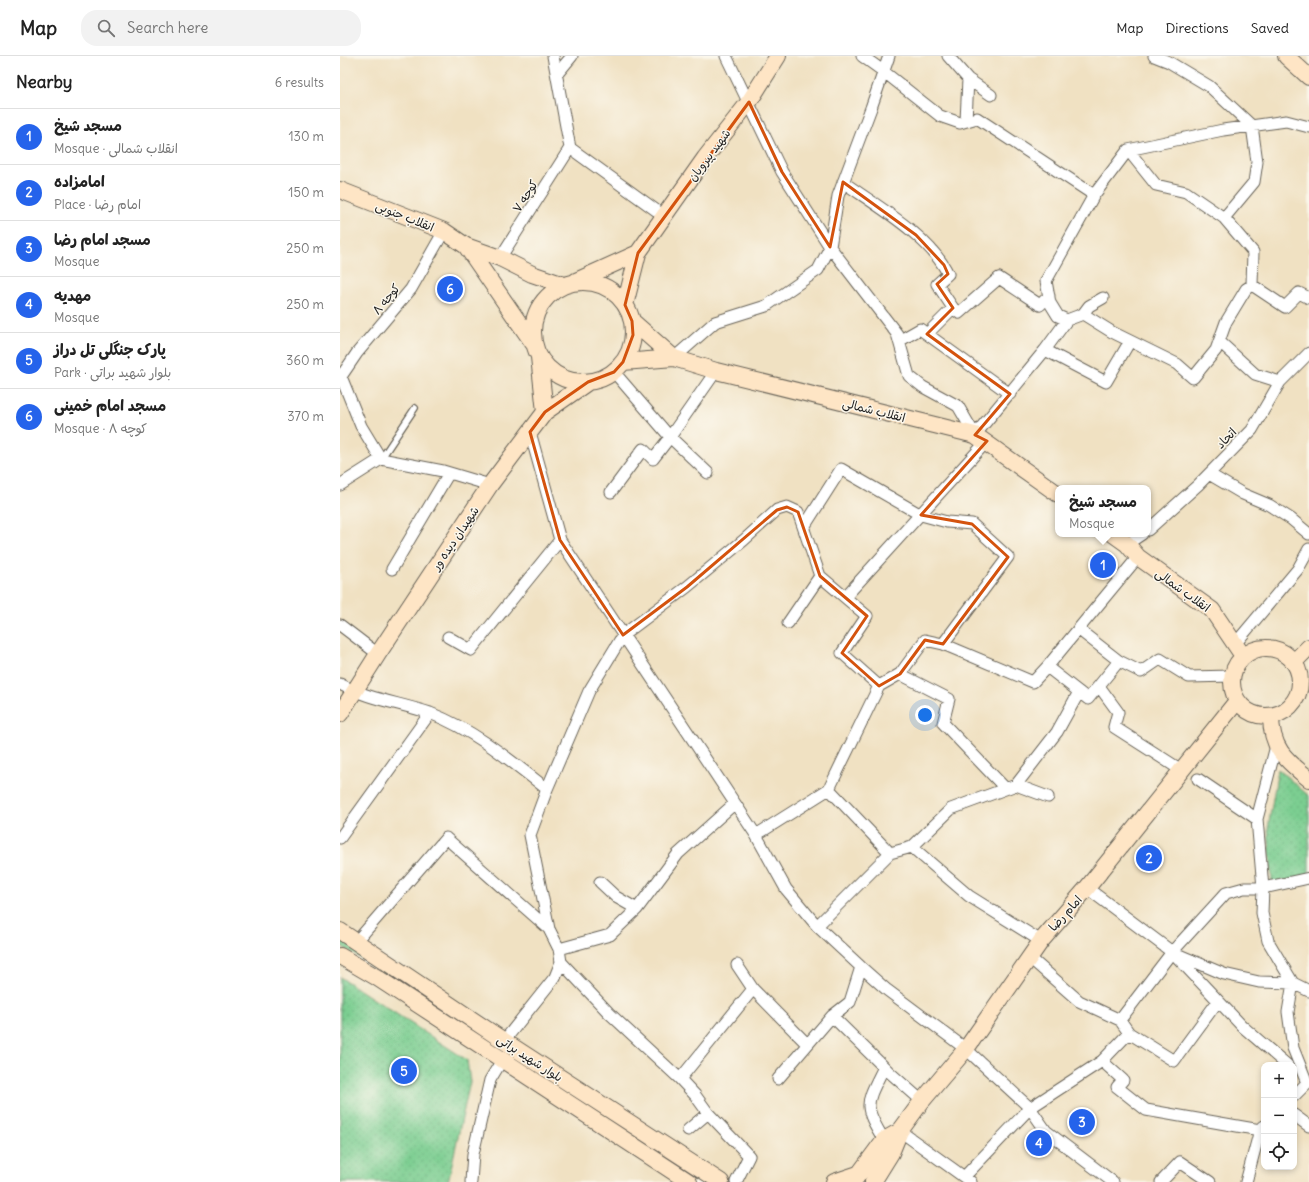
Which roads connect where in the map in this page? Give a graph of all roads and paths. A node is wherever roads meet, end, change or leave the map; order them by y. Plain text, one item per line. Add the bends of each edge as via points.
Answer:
1 (553, 56) edge
2 (572, 56) edge
3 (726, 56) edge
4 (778, 56) edge
5 (862, 56) edge
6 (889, 56) edge
7 (948, 56) edge
8 (1154, 56) edge
9 (1286, 56) edge
10 (883, 71) junction
11 (1307, 71) edge
12 (557, 74) junction
13 (968, 79) junction
14 (991, 95) dead end
15 (749, 102) junction
16 (966, 122) junction
17 (1252, 126) junction
18 (1309, 127) edge
19 (570, 148) junction
20 (1128, 150) junction
21 (843, 182) junction
22 (340, 190) edge
23 (1094, 195) junction
24 (664, 216) junction
25 (1224, 218) junction
26 (444, 231) junction
27 (466, 246) junction
28 (830, 247) junction
29 (638, 253) junction
30 (500, 258) junction
31 (568, 284) junction
32 (1252, 285) junction
33 (1049, 296) junction
34 (1103, 298) dead end
35 (1309, 298) edge
36 (625, 305) junction
37 (953, 308) junction
38 (1082, 314) junction
39 (1067, 320) junction
40 (632, 321) junction
41 (927, 334) junction
42 (899, 341) junction
43 (1130, 341) junction
44 (1220, 342) junction
45 (536, 350) junction
46 (1045, 350) junction
47 (1309, 353) edge
48 (674, 358) junction
49 (618, 367) junction
50 (716, 371) junction
51 (341, 376) edge
52 (588, 382) junction
53 (1280, 382) junction
54 (1010, 394) junction
55 (415, 408) dead end
56 (545, 412) junction
57 (530, 432) junction
58 (670, 437) junction
59 (981, 438) junction
60 (381, 459) junction
61 (449, 473) junction
62 (708, 473) dead end
63 (1209, 474) junction
64 (340, 485) edge
65 (490, 485) junction
66 (611, 492) dead end
67 (1055, 492) edge
68 (921, 515) junction
69 (804, 526) junction
70 (1151, 527) edge
71 (1309, 534) edge
72 (1117, 537) edge
73 (1138, 537) edge
74 (560, 540) junction
75 (1127, 544) junction
76 (1309, 548) edge
77 (1138, 557) junction
78 (392, 569) dead end
79 (820, 576) junction
80 (845, 597) junction
81 (788, 623) dead end
82 (340, 625) edge
83 (1078, 629) junction
84 (623, 635) junction
85 (448, 637) dead end
86 (943, 644) junction
87 (1309, 647) edge
88 (1239, 650) junction
89 (378, 654) junction
90 (1119, 661) junction
91 (1294, 662) junction
92 (1047, 667) junction
93 (900, 674) junction
94 (1232, 676) junction
95 (879, 686) junction
96 (1099, 686) junction
97 (347, 688) edge
98 (1079, 692) junction
99 (1237, 700) junction
100 (340, 714) edge
101 (430, 714) junction
102 (1271, 716) junction
103 (1276, 746) junction
104 (1181, 770) junction
105 (1198, 779) dead end
106 (1309, 780) edge
107 (1011, 786) junction
108 (547, 788) junction
109 (829, 789) junction
110 (1048, 796) dead end
111 (734, 804) junction
112 (1257, 819) junction
113 (756, 835) junction
114 (340, 838) edge
115 (912, 847) junction
116 (890, 853) junction
117 (1309, 878) edge
118 (600, 882) dead end
119 (1087, 888) junction
120 (1263, 888) junction
121 (637, 909) junction
122 (818, 926) junction
123 (549, 929) junction
124 (340, 931) edge
125 (1041, 941) junction
126 (356, 942) junction
127 (559, 949) junction
128 (1172, 952) junction
129 (340, 956) edge
130 (1029, 957) junction
131 (561, 962) junction
132 (737, 965) dead end
133 (861, 967) junction
134 (1293, 983) junction
135 (753, 989) junction
136 (1309, 991) edge
137 (1218, 1001) junction
138 (832, 1016) junction
139 (1120, 1020) junction
140 (1129, 1033) junction
141 (504, 1041) junction
142 (807, 1044) junction
143 (966, 1049) junction
144 (502, 1060) junction
145 (1102, 1061) junction
146 (1284, 1062) edge
147 (884, 1067) junction
148 (1297, 1074) edge
149 (680, 1079) junction
150 (778, 1079) dead end
151 (1308, 1084) edge
152 (1297, 1093) edge
153 (922, 1101) junction
154 (1030, 1108) junction
155 (708, 1113) junction
156 (1297, 1117) edge
157 (1309, 1126) edge
158 (1261, 1128) edge
159 (688, 1130) dead end
160 (900, 1131) junction
161 (1261, 1132) edge
162 (884, 1140) junction
163 (855, 1178) edge
164 (968, 1179) edge
165 (474, 1180) edge
166 (1249, 1180) edge
167 (689, 1182) edge
168 (721, 1182) edge
169 (736, 1182) edge
170 (834, 1182) edge
171 (873, 1182) edge
172 (1113, 1182) edge
173 (1161, 1182) edge
174 (1210, 1182) edge

1 - 12 street
2 - 12 street
3 - 15 street
4 - 15 main road, شهید پیرویان
5 - 10 street
6 - 10 street
7 - 13 street
8 - 17 street via 1209,86
9 - 11 main road
10 - 16 street via 940,116 960,124
10 - 21 street
12 - 19 street
13 - 14 street
13 - 16 street
15 - 24 main road, شهید پیرویان
15 - 28 street via 782,172
16 - 23 street via 978,118
17 - 18 street via 1286,121
17 - 20 street
17 - 25 street via 1257,162 1254,182
19 - 24 street
19 - 30 street, کوچه ۷
20 - 23 street
20 - 25 street via 1156,185 1186,192
21 - 28 street via 838,196
21 - 37 street via 916,235 936,256 948,274 937,284
22 - 26 main road, انقلاب جنوبی
23 - 33 street via 1046,281
24 - 29 main road, شهید پیرویان
25 - 32 street via 1253,252
26 - 27 main road, انقلاب جنوبی
26 - 51 street, کوچه ۸ via 411,289
27 - 30 main road
27 - 45 main road
28 - 42 street via 897,334
28 - 48 street via 818,270 766,306 715,322
29 - 31 main road
29 - 36 main road
30 - 31 main road via 532,274
31 - 36 main road via 588,282 603,285 615,293
31 - 45 main road via 551,292 535,315 532,329
32 - 35 street via 1285,307 1299,293
32 - 44 street via 1246,289 1226,322
33 - 37 street via 1040,305 999,278 959,313
33 - 39 street via 1058,316
34 - 38 street via 1089,306
36 - 40 main road
37 - 41 street
38 - 39 street
38 - 43 street
39 - 46 street
40 - 48 main road
40 - 49 main road via 630,349
41 - 42 street via 920,329
41 - 54 street
42 - 59 street via 909,376 958,406
43 - 44 street via 1177,364 1193,378
43 - 46 street via 1106,382
44 - 53 street via 1255,374
45 - 52 main road via 548,369 560,377 574,382
45 - 56 main road
46 - 54 street
47 - 53 street, اتحاد
48 - 49 main road
48 - 50 main road, انقلاب شمالی
49 - 52 main road via 602,379
49 - 58 street
50 - 58 street
50 - 59 main road, انقلاب شمالی
51 - 60 street via 361,426
52 - 56 main road, شهیدان دیده ور
53 - 63 street, اتحاد via 1252,430
54 - 59 street
55 - 60 lane
56 - 57 main road, شهیدان دیده ور
57 - 65 main road, شهیدان دیده ور
57 - 74 street
58 - 62 street
58 - 66 street via 653,459 643,449
59 - 67 main road, انقلاب شمالی
59 - 68 street
60 - 61 street
60 - 64 street
61 - 65 street
61 - 78 street
63 - 70 street, اتحاد
63 - 71 street via 1243,494 1269,505
65 - 89 main road, شهیدان دیده ور
68 - 69 street via 841,469
68 - 80 street
68 - 86 street via 947,522 972,524 1008,557
69 - 79 street
69 - 84 street via 798,512 787,507 777,510 687,587
72 - 75 main road, انقلاب شمالی
73 - 75 street
74 - 84 street
74 - 85 street via 472,650
75 - 77 main road, انقلاب شمالی
76 - 88 street via 1298,569
77 - 83 street
77 - 88 main road, انقلاب شمالی via 1212,610
79 - 80 street
79 - 81 street
80 - 95 street via 867,616 842,652
82 - 89 street
83 - 90 street
83 - 92 street
84 - 108 street via 589,692
84 - 111 street
86 - 92 street via 1033,682
86 - 93 street via 925,640
87 - 91 main road
88 - 91 main road via 1269,647 1280,650
88 - 94 main road
89 - 97 main road, شهیدان دیده ور
90 - 94 street via 1141,672 1160,659 1189,677
90 - 96 street
91 - 102 main road via 1300,676 1300,688 1296,699 1289,708
92 - 98 street
93 - 95 street
93 - 107 street via 949,699 944,723
94 - 99 main road via 1233,691
95 - 109 street
96 - 98 street via 1088,699
96 - 104 street via 1118,712 1114,726
97 - 100 main road, شهیدان دیده ور
97 - 101 street
98 - 107 street via 1057,732
99 - 102 main road via 1250,713
99 - 104 main road, امام رضا
101 - 108 street via 476,735
101 - 114 street
102 - 103 main road via 1271,729
103 - 106 main road via 1285,759
103 - 112 street
104 - 119 main road, امام رضا
105 - 112 street
107 - 110 street
107 - 115 street via 951,809
108 - 123 street via 530,835
109 - 113 street
109 - 116 street
111 - 113 street
111 - 121 street via 678,854
112 - 120 street
113 - 122 street via 786,889
115 - 116 street
115 - 125 street via 969,896
116 - 122 street
117 - 120 street
118 - 121 street
119 - 125 main road, امام رضا
119 - 128 street
120 - 128 street via 1244,888 1226,893
120 - 134 street via 1262,913 1268,941
121 - 127 street via 610,935
122 - 133 street
123 - 126 street via 446,838
123 - 127 street
124 - 126 main road, بلوار شهید براتی
125 - 130 main road, امام رضا
126 - 141 main road, بلوار شهید براتی
127 - 131 street
128 - 134 street via 1224,974 1258,982
128 - 137 street
128 - 139 street
129 - 144 main road, بلوار شهید براتی
130 - 139 street via 1079,1001
130 - 143 main road, امام رضا
131 - 141 street via 555,977
131 - 149 street via 609,1014
132 - 135 street
133 - 138 street via 850,1002
133 - 143 street via 887,990
134 - 136 street
134 - 151 street via 1288,1012 1293,1048
135 - 142 street
135 - 149 street
137 - 140 street via 1174,1061
137 - 146 street
138 - 142 street
138 - 147 street
139 - 140 street
140 - 145 street
141 - 168 main road, بلوار شهید براتی
142 - 150 street
143 - 153 main road, امام رضا
143 - 154 street
144 - 165 street via 490,1080 473,1154
144 - 167 main road, بلوار شهید براتی
145 - 154 street
145 - 158 street via 1123,1080 1117,1087 1146,1110
147 - 153 street
147 - 162 street via 868,1102 871,1118
148 - 151 street
149 - 155 street
151 - 152 street
153 - 160 main road, امام رضا
154 - 164 street
154 - 172 street via 1046,1131
155 - 159 street
155 - 169 street via 749,1156
156 - 157 street
160 - 162 main road, امام رضا
160 - 164 street
160 - 171 main road, امام رضا via 891,1153
161 - 166 street
162 - 163 main road, امام رضا
163 - 170 main road
173 - 174 street via 1180,1162

